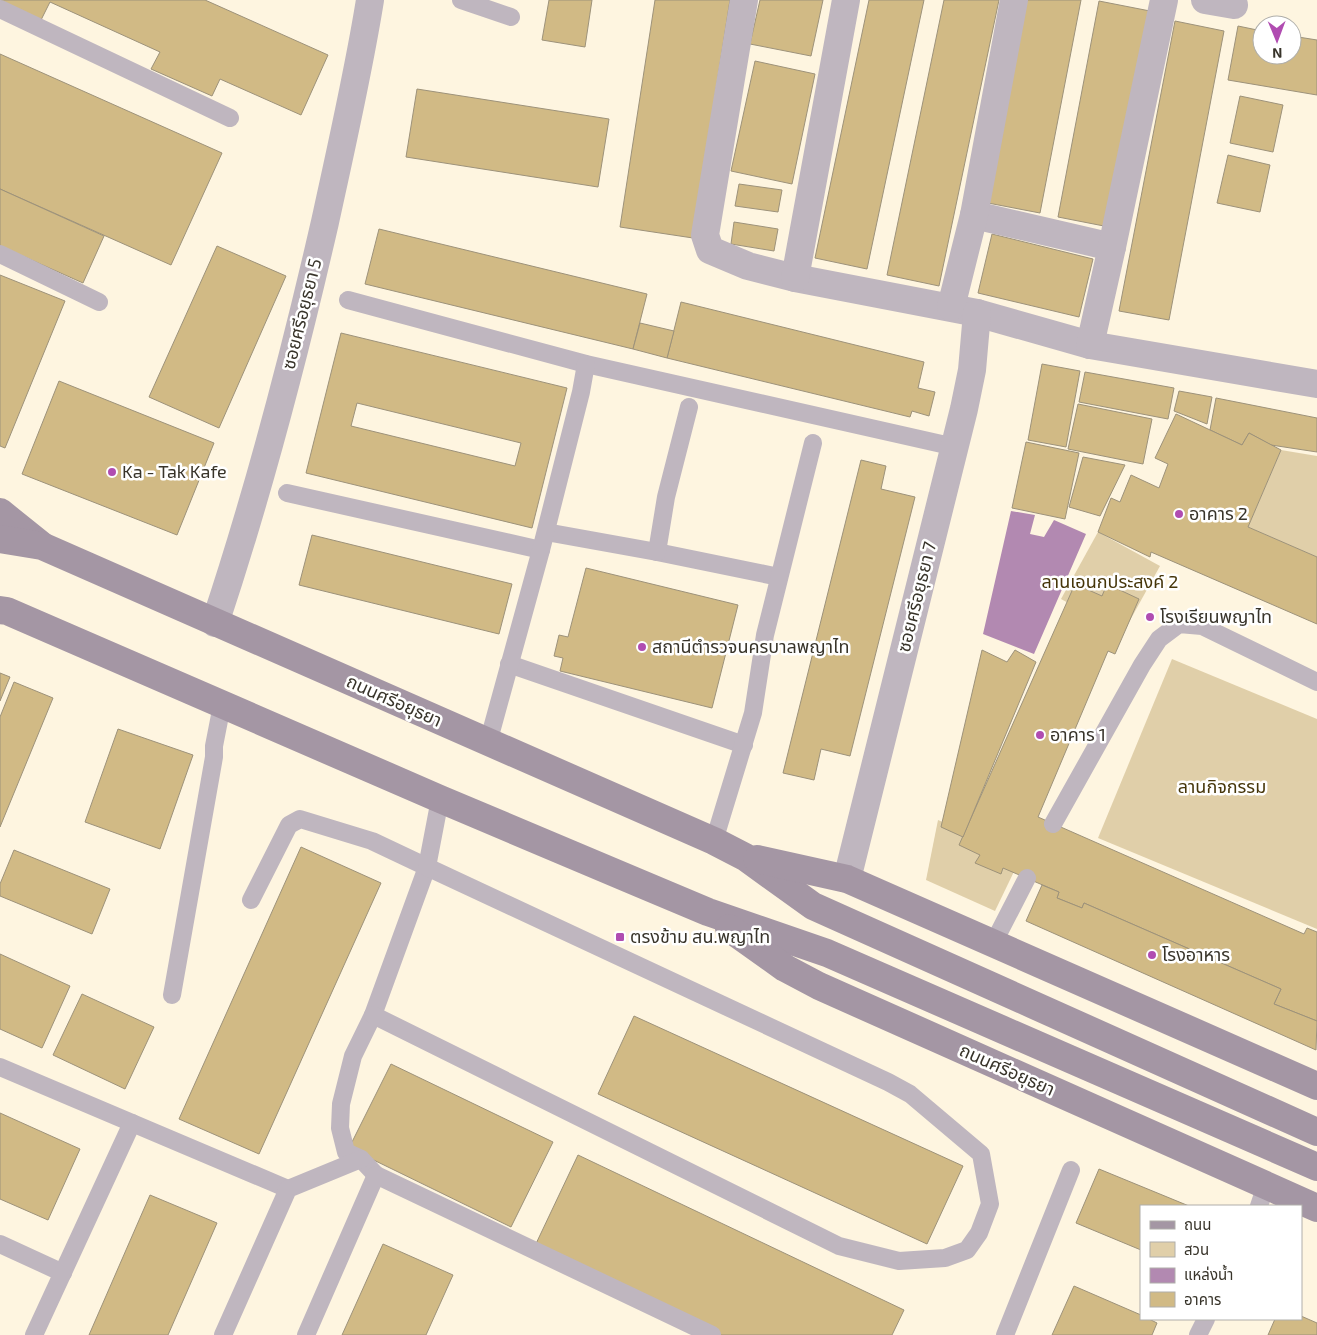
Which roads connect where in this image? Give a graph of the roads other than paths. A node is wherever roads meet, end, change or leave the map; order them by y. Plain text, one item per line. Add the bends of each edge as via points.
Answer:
1 (370, 0) edge
2 (461, 0) edge
3 (744, 0) edge
4 (846, 0) edge
5 (1014, 0) edge
6 (1164, 0) edge
7 (1205, 0) edge
8 (1234, 5) dead end
9 (0, 9) edge
10 (511, 17) dead end
11 (230, 118) dead end
12 (974, 215) junction
13 (1112, 247) junction
14 (0, 254) edge
15 (795, 278) junction
16 (348, 300) dead end
17 (99, 302) dead end
18 (964, 310) junction
19 (1090, 346) junction
20 (586, 364) junction
21 (1317, 384) edge
22 (689, 407) dead end
23 (814, 443) dead end
24 (955, 447) junction
25 (287, 493) dead end
26 (0, 512) edge
27 (546, 532) junction
28 (0, 539) edge
29 (42, 546) junction
30 (541, 550) junction
31 (658, 552) junction
32 (779, 577) junction
33 (2, 609) edge
34 (215, 623) junction
35 (508, 664) junction
36 (1317, 682) edge
37 (222, 706) junction
38 (488, 743) junction
39 (744, 745) junction
40 (440, 799) junction
41 (1053, 824) dead end
42 (714, 841) junction
43 (746, 857) junction
44 (427, 867) junction
45 (1027, 878) dead end
46 (847, 879) junction
47 (251, 900) dead end
48 (708, 912) junction
49 (993, 944) junction
50 (172, 995) dead end
51 (373, 1015) junction
52 (0, 1067) edge
53 (1317, 1086) edge
54 (132, 1123) junction
55 (1317, 1132) edge
56 (361, 1159) junction
57 (1317, 1167) edge
58 (1072, 1170) dead end
59 (376, 1175) junction
60 (288, 1189) junction
61 (1263, 1196) edge
62 (1317, 1208) edge
63 (0, 1244) edge
64 (63, 1274) junction
65 (1206, 1320) edge
66 (34, 1335) edge
67 (223, 1335) edge
68 (306, 1335) edge
69 (712, 1335) edge
70 (1005, 1335) edge
71 (1198, 1335) edge

1 - 34 street, ซอยศรีอยุธยา 5 via 358,72 307,300 259,484
2 - 10 lane
3 - 15 street via 705,235 710,250 748,266
4 - 15 street
5 - 12 street, ซอยศรีอยุธยา 7
6 - 13 street
7 - 8 street
9 - 11 lane
12 - 13 street
12 - 18 street, ซอยศรีอยุธยา 7
13 - 19 street
14 - 17 lane
15 - 18 street
16 - 20 lane
18 - 19 street
18 - 24 street, ซอยศรีอยุธยา 7 via 972,370
19 - 21 street
20 - 24 lane
20 - 27 lane
22 - 31 lane via 666,498
23 - 32 lane
24 - 46 street, ซอยศรีอยุธยา 7
25 - 30 lane
26 - 29 main road, ถนนศรีอยุธยา
27 - 30 lane
27 - 31 lane
28 - 29 main road, ถนนศรีอยุธยา
29 - 34 main road, ถนนศรีอยุธยา
30 - 35 lane
31 - 32 lane
32 - 39 lane via 764,635
33 - 37 main road, ถนนศรีอยุธยา
34 - 38 main road, ถนนศรีอยุธยา
35 - 38 lane
35 - 39 lane
36 - 41 lane via 1202,626 1179,624 1159,639 1142,665
37 - 40 main road, ถนนศรีอยุธยา
37 - 50 lane
38 - 42 main road, ถนนศรีอยุธยา
39 - 42 lane
40 - 44 lane
40 - 48 main road, ถนนศรีอยุธยา
42 - 43 main road, ถนนศรีอยุธยา
43 - 46 main road, ถนนศรีอยุธยา
43 - 55 main road, ถนนศรีอยุธยา via 813,906
44 - 47 lane via 372,841 300,819 290,825
44 - 51 lane
44 - 51 lane via 910,1094 981,1154 990,1204 979,1234 967,1250 945,1258 899,1260 839,1246
45 - 49 lane
46 - 49 main road, ถนนศรีอยุธยา
48 - 57 main road, ถนนศรีอยุธยา via 827,953
48 - 61 main road, ถนนศรีอยุธยา via 785,968 819,986
49 - 53 main road, ถนนศรีอยุธยา
51 - 56 lane via 353,1056 341,1104 340,1128 346,1152
52 - 54 lane
54 - 60 lane
54 - 64 lane
56 - 59 lane
56 - 60 lane
58 - 70 lane
59 - 68 lane
59 - 69 lane
60 - 67 lane
61 - 62 main road, ถนนศรีอยุธยา
63 - 64 lane
64 - 66 lane
65 - 71 lane

